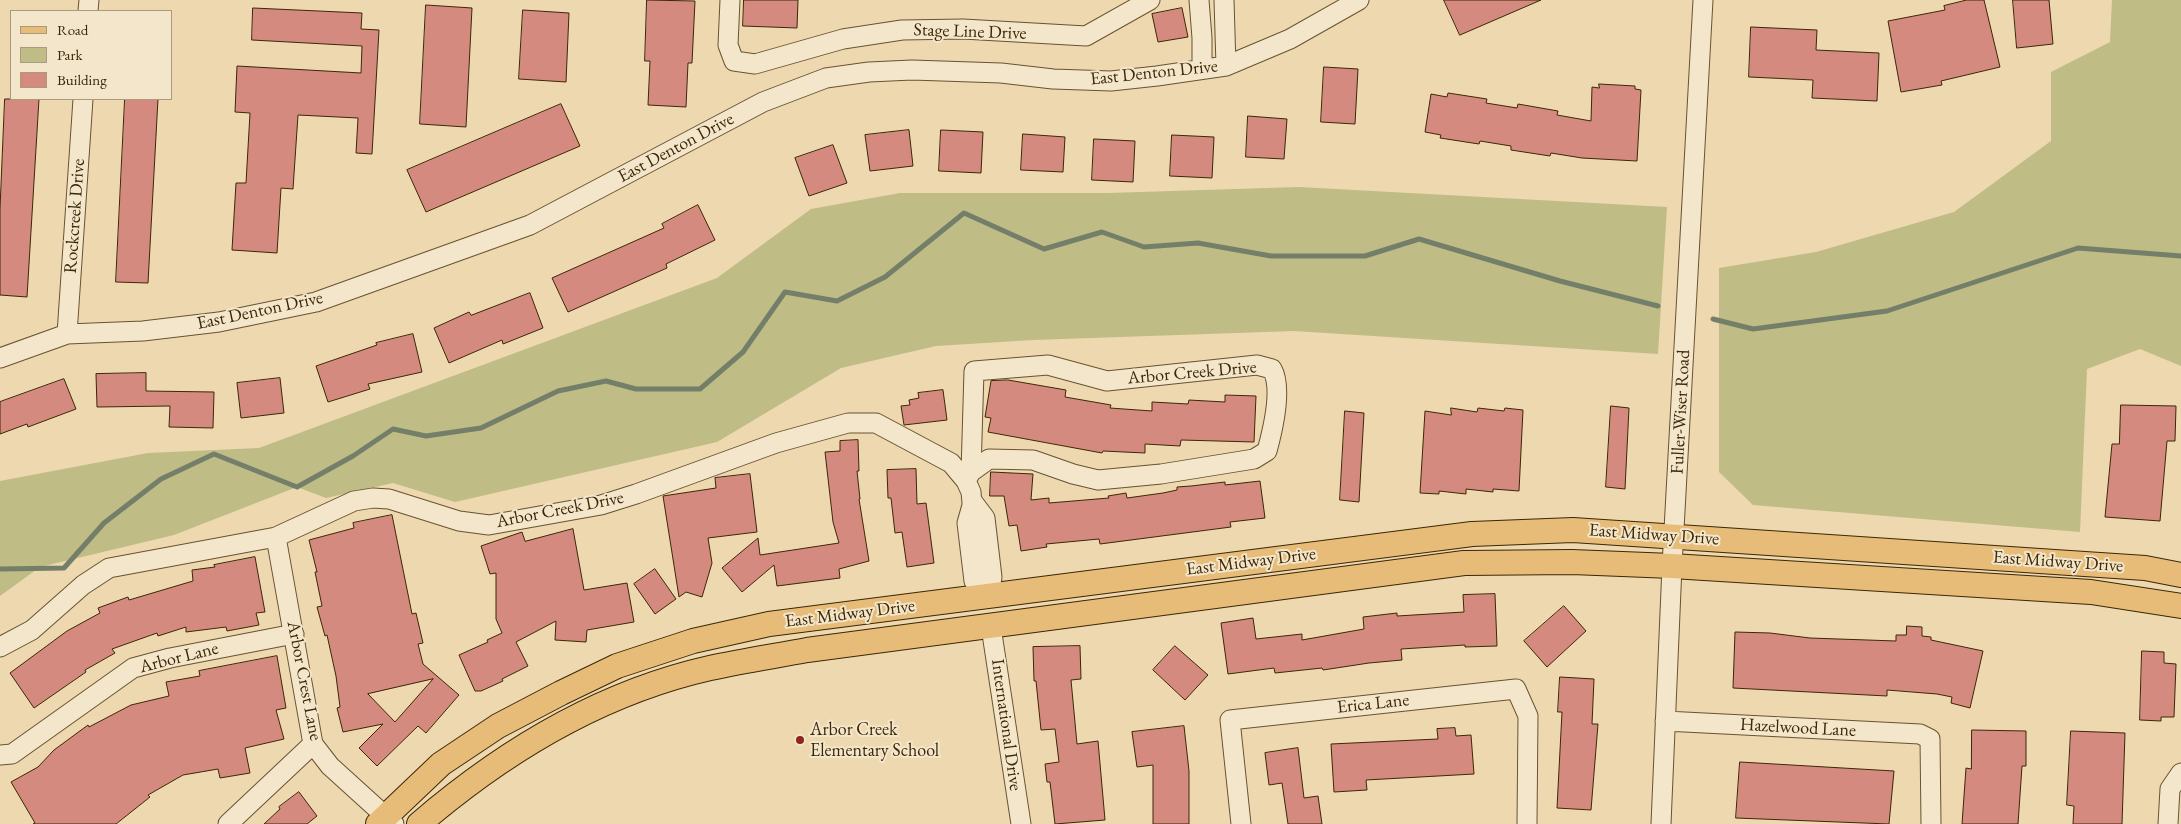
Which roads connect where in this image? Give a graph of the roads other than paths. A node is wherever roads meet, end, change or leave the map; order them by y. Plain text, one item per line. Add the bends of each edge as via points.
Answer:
1 (730, 0) edge
2 (1150, 0) edge
3 (1199, 0) edge
4 (1224, 0) edge
5 (1359, 0) edge
6 (1703, 0) edge
7 (1226, 66) junction
8 (1202, 68) junction
9 (83, 100) edge
10 (67, 334) junction
11 (0, 358) edge
12 (968, 476) junction
13 (1674, 536) junction
14 (276, 537) junction
15 (1672, 566) junction
16 (2181, 575) edge
17 (989, 596) junction
18 (2181, 606) edge
19 (991, 627) junction
20 (294, 634) junction
21 (0, 647) edge
22 (1665, 721) junction
23 (313, 744) junction
24 (0, 756) edge
25 (2181, 773) edge
26 (386, 821) edge
27 (228, 824) edge
28 (419, 824) edge
29 (1021, 824) edge
30 (1241, 824) edge
31 (1527, 824) edge
32 (1661, 824) edge
33 (1931, 824) edge
34 (2168, 824) edge

1 - 2 street, Stage Line Drive via 728,45 734,61 755,64 843,39 902,30 963,29 1086,36
3 - 8 street
4 - 7 street
5 - 7 street, East Denton Drive via 1290,39
6 - 13 street, Fuller-Wiser Road
7 - 8 street, East Denton Drive
8 - 10 street, East Denton Drive via 1111,81 912,70 826,78 763,102 530,226 316,302 210,323 144,331
9 - 10 street, Rockcreek Drive
10 - 11 street, East Denton Drive
12 - 12 street, Arbor Creek Drive via 989,459 1033,460 1098,480 1254,459 1267,451 1274,425 1277,378 1272,369 1258,365 1108,381 1048,365 974,370
12 - 14 street, Arbor Creek Drive via 951,463 876,423 848,423 776,443 601,505 488,525 459,521 389,499 373,498 354,501
12 - 17 street via 972,503 985,518 992,577
13 - 15 street, Fuller-Wiser Road
13 - 16 main road, East Midway Drive via 2145,568
13 - 17 main road, East Midway Drive via 1574,530 1472,534
14 - 20 street, Arbor Crest Lane
14 - 21 street, Arbor Creek Drive via 109,568 83,585 32,630
15 - 18 main road, East Midway Drive via 2091,592
15 - 19 main road, East Midway Drive via 1572,562 1464,563
15 - 22 street, Fuller-Wiser Road
17 - 19 main road
17 - 26 main road, East Midway Drive via 768,624 693,641 616,666 498,726 441,764
19 - 28 main road, East Midway Drive via 807,650 709,668 647,686 584,712 503,758
19 - 29 street, International Drive
20 - 23 street, Arbor Crest Lane
20 - 24 street, Arbor Lane via 133,668 12,754
22 - 32 street, Fuller-Wiser Road
22 - 33 street, Hazelwood Lane via 1920,734 1930,739
23 - 26 street, Arbor Crest Lane via 330,766
23 - 27 street
25 - 34 street via 2170,789
30 - 31 street, Erica Lane via 1230,720 1516,689 1528,716

